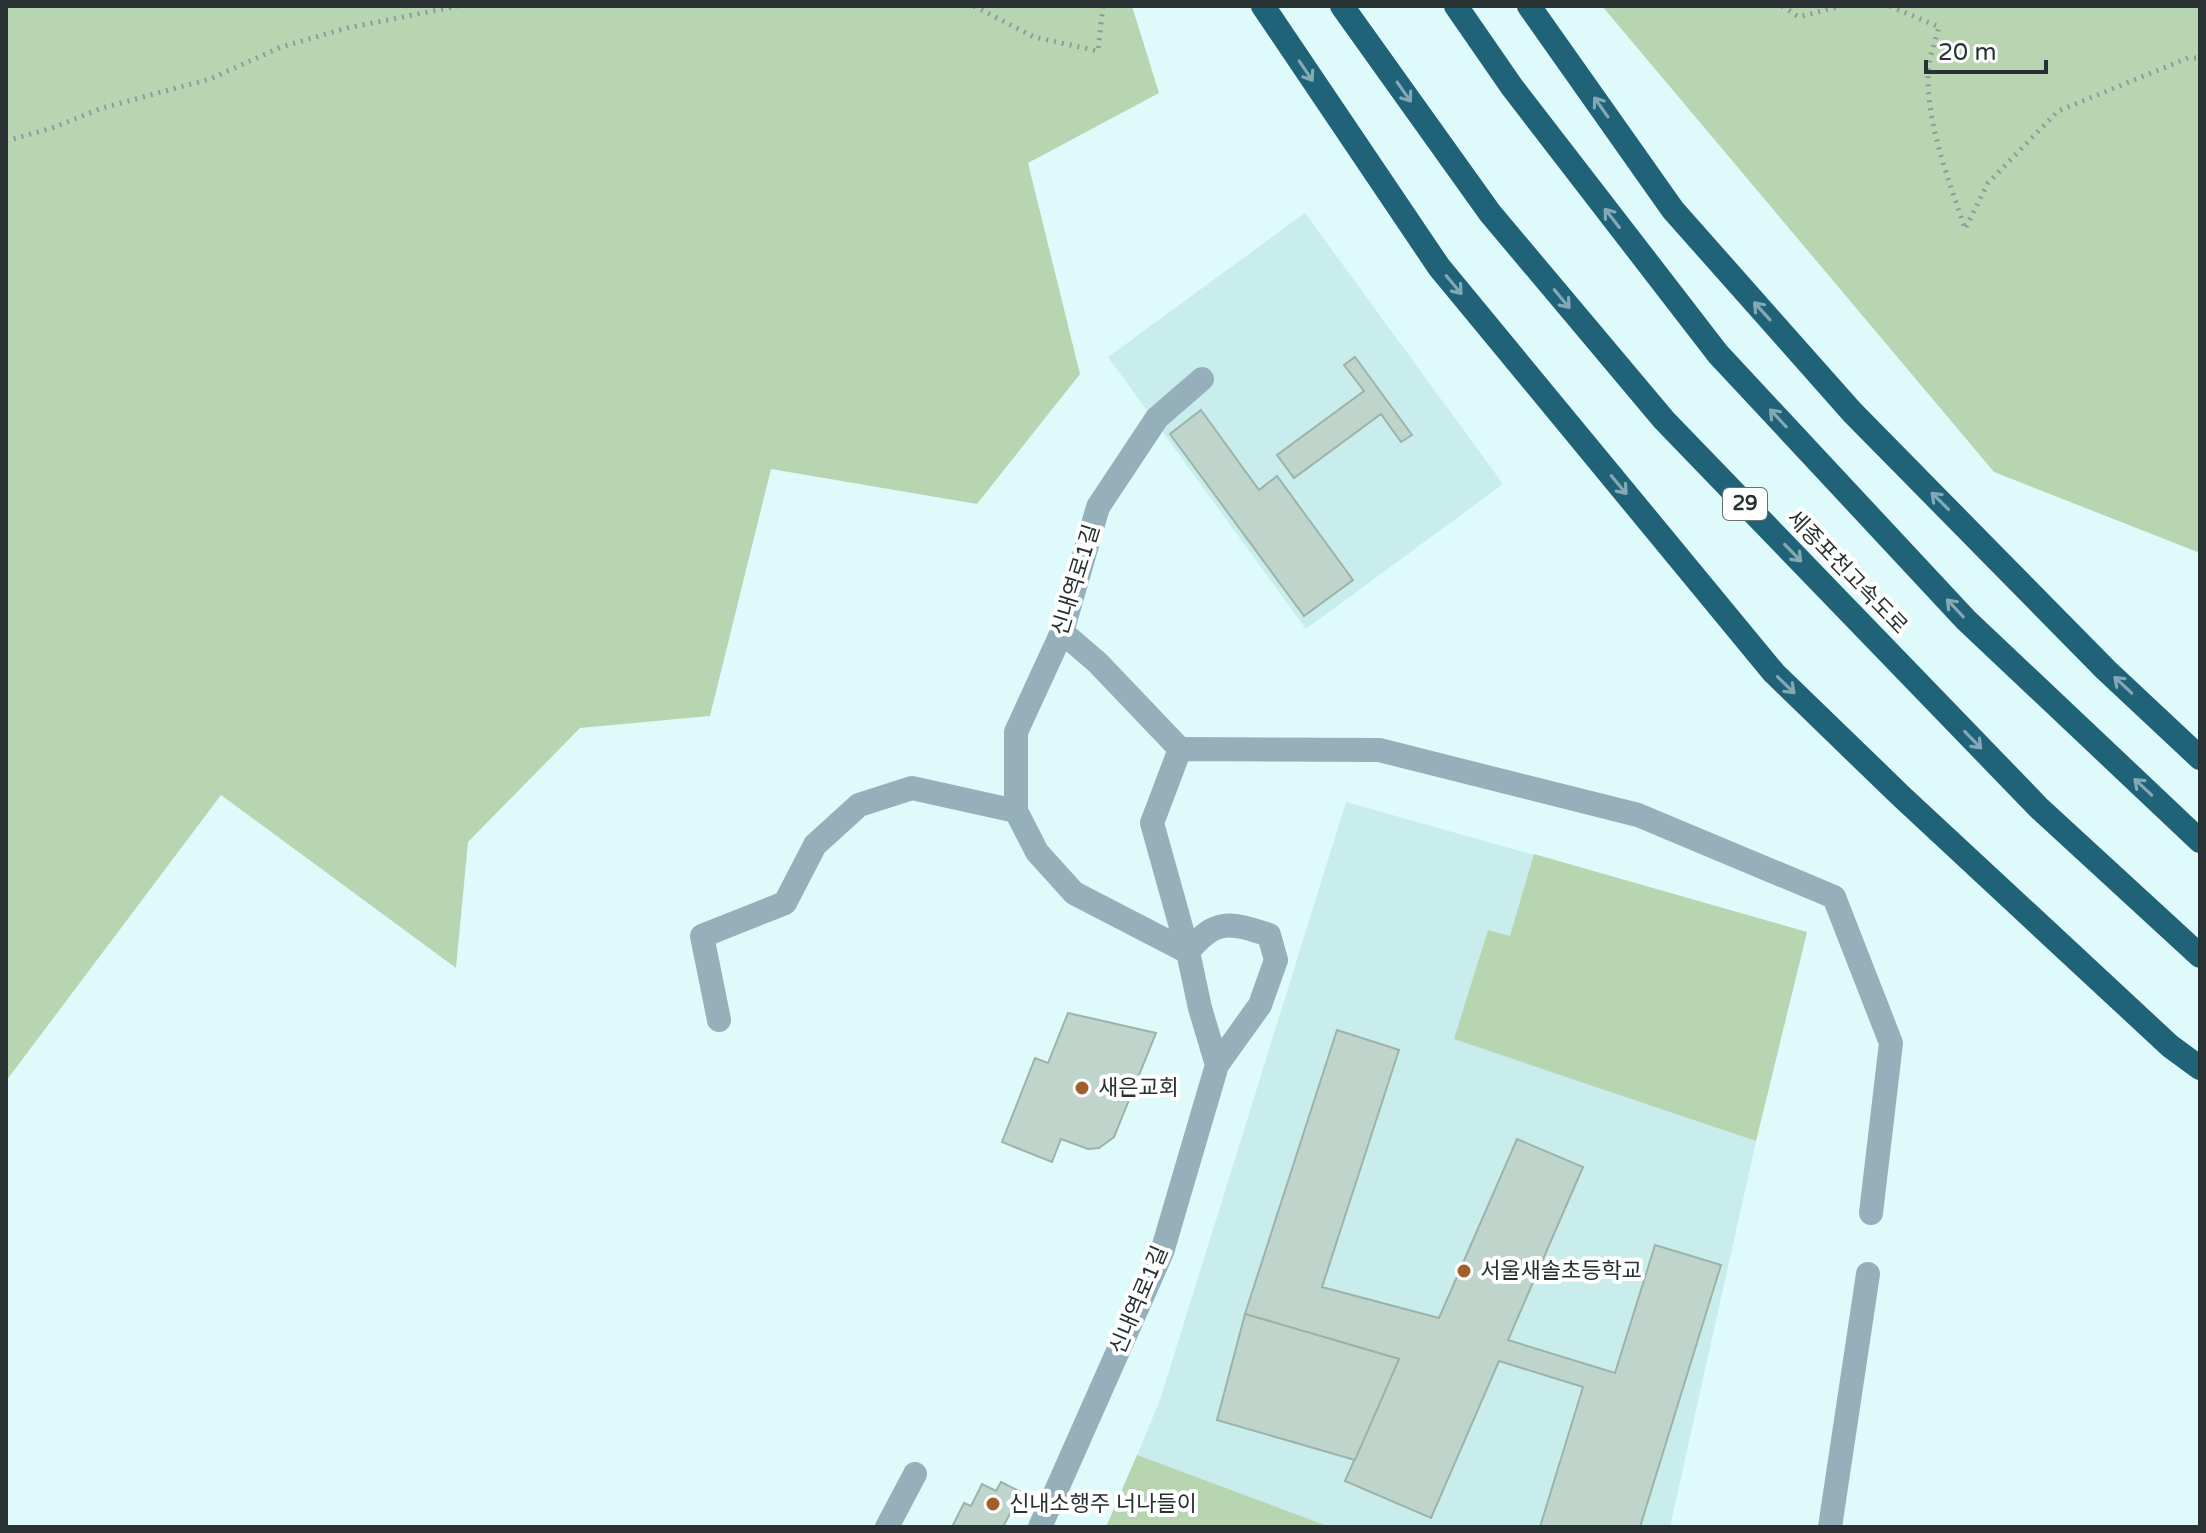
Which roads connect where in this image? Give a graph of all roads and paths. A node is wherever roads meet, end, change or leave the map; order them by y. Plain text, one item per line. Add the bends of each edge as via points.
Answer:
1 (458, 6) edge
2 (974, 6) edge
3 (1103, 6) edge
4 (1263, 6) edge
5 (1342, 6) edge
6 (1456, 6) edge
7 (1529, 6) edge
8 (1782, 6) edge
9 (1840, 6) edge
10 (1890, 6) edge
11 (2200, 58) edge
12 (6, 141) edge
13 (1202, 379) dead end
14 (1062, 632) junction
15 (1180, 749) junction
16 (2200, 758) edge
17 (1016, 811) junction
18 (2200, 841) edge
19 (1188, 952) junction
20 (2200, 956) edge
21 (719, 1020) dead end
22 (1217, 1065) junction
23 (2200, 1068) edge
24 (1871, 1213) dead end
25 (1868, 1274) dead end
26 (915, 1474) dead end
27 (887, 1527) edge
28 (1040, 1527) edge
29 (1830, 1527) edge

1 - 12 path via 281,47 210,79
2 - 3 path via 1034,37 1098,51
4 -> 23 highway via 1439,267 1774,673 1924,818
5 -> 20 highway, 세종포천고속도로 / 29 via 1490,213 1664,420 2039,808
18 -> 6 highway via 1966,620 1718,354
16 -> 7 highway via 2106,670 1842,400 1673,210
8 - 9 path via 1799,17
10 - 11 path via 1939,27 1929,65 1932,116 1965,229 1988,183 2058,111 2188,58
13 - 14 street, 신내역로1길 via 1157,418 1098,507
14 - 15 street
14 - 17 street, 신내역로1길 via 1016,732
15 - 19 street via 1152,823
15 - 24 street via 1379,750 1638,815 1834,897 1891,1043
17 - 19 street, 신내역로1길 via 1037,852 1074,893
17 - 21 street via 912,788 859,805 815,845 785,903 702,936
19 - 22 street
19 - 22 street, 신내역로1길 via 1203,933 1234,923 1269,935 1276,960 1260,1005
22 - 28 street, 신내역로1길 via 1162,1252
25 - 29 street
26 - 27 street

